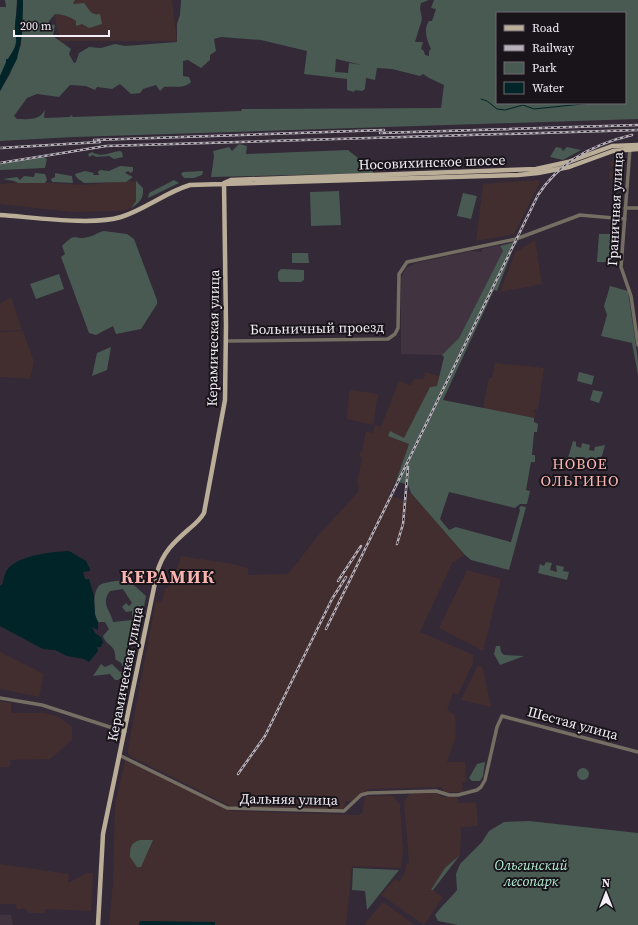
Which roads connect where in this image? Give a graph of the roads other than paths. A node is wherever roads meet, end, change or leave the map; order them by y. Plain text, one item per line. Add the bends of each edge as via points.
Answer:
1 (638, 145) edge
2 (630, 147) junction
3 (638, 149) edge
4 (224, 182) junction
5 (626, 208) junction
6 (638, 208) edge
7 (0, 215) edge
8 (625, 218) junction
9 (226, 341) junction
10 (638, 344) edge
11 (0, 698) edge
12 (502, 716) joint
13 (125, 732) junction
14 (638, 752) edge
15 (120, 756) junction
16 (98, 925) edge

1 - 2 main road, Носовихинское шоссе
2 - 3 main road, Носовихинское шоссе
2 - 4 main road, Носовихинское шоссе via 612,146 568,162 530,170
2 - 5 street, Граничная улица
4 - 7 main road, Носовихинское шоссе via 182,187 130,214 109,220
4 - 9 main road, Керамическая улица
5 - 6 street
5 - 8 street, Граничная улица
8 - 9 street, Больничный проезд via 580,215 516,239 407,262 399,274 399,326 395,334 388,339
8 - 10 street, Граничная улица via 622,270 631,296
9 - 13 main road, Керамическая улица via 224,405 206,509 200,519 170,546 160,562
11 - 13 street via 42,705
12 - 14 street, Шестая улица
12 - 15 street, Дальняя улица via 497,727 485,780 477,790 455,795 436,791 368,793 361,795 344,811 227,808
13 - 15 main road, Керамическая улица
15 - 16 main road, Керамическая улица via 103,834

